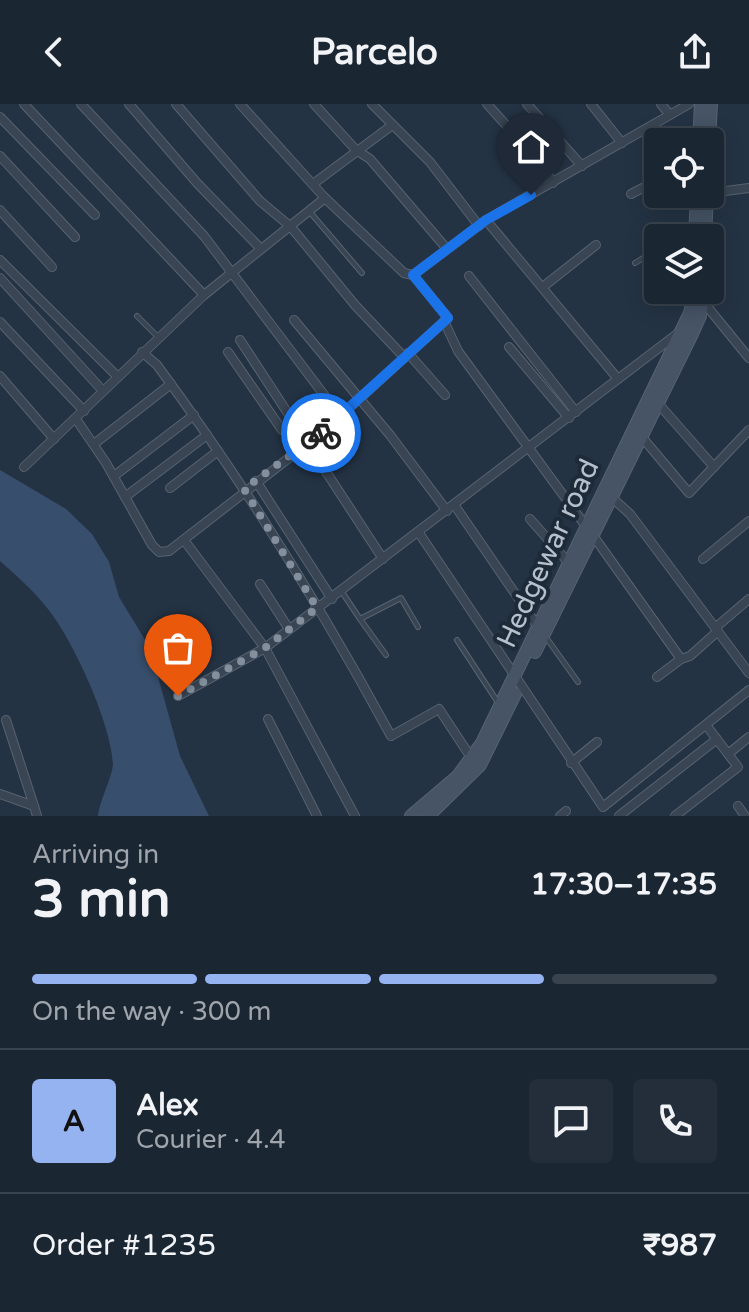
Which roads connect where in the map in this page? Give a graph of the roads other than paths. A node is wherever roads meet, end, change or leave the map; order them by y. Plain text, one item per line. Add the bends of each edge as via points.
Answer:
1 (24, 104) edge
2 (81, 104) edge
3 (129, 104) edge
4 (176, 104) edge
5 (240, 104) edge
6 (314, 104) edge
7 (372, 104) edge
8 (487, 104) edge
9 (527, 104) edge
10 (591, 104) edge
11 (661, 104) edge
12 (689, 104) edge
13 (701, 104) edge
14 (711, 104) edge
15 (670, 115) junction
16 (0, 117) edge
17 (391, 126) junction
18 (700, 128) edge
19 (710, 128) edge
20 (622, 143) junction
21 (356, 150) junction
22 (0, 156) edge
23 (582, 166) junction
24 (553, 183) junction
25 (313, 184) junction
26 (644, 187) edge
27 (749, 188) edge
28 (724, 192) edge
29 (631, 194) dead end
30 (325, 198) junction
31 (309, 211) junction
32 (1, 212) edge
33 (95, 215) dead end
34 (483, 223) junction
35 (291, 227) junction
36 (75, 237) dead end
37 (596, 245) dead end
38 (261, 249) junction
39 (447, 249) junction
40 (644, 258) edge
41 (0, 260) edge
42 (635, 263) dead end
43 (52, 267) dead end
44 (232, 272) junction
45 (362, 273) dead end
46 (413, 275) junction
47 (469, 276) dead end
48 (0, 278) edge
49 (544, 286) junction
50 (204, 295) junction
51 (695, 304) edge
52 (707, 304) edge
53 (137, 316) dead end
54 (294, 320) dead end
55 (444, 321) junction
56 (0, 322) edge
57 (686, 333) junction
58 (158, 338) junction
59 (240, 340) dead end
60 (509, 347) dead end
61 (142, 352) junction
62 (228, 352) dead end
63 (406, 354) junction
64 (749, 358) edge
65 (0, 376) edge
66 (118, 377) junction
67 (618, 379) junction
68 (171, 384) junction
69 (103, 391) junction
70 (445, 395) dead end
71 (358, 398) junction
72 (654, 400) junction
73 (84, 411) junction
74 (194, 415) junction
75 (572, 415) junction
76 (340, 416) junction
77 (76, 419) junction
78 (292, 424) junction
79 (749, 430) edge
80 (207, 435) junction
81 (641, 436) junction
82 (54, 439) junction
83 (308, 443) junction
84 (94, 444) junction
85 (529, 446) junction
86 (218, 451) junction
87 (24, 467) dead end
88 (714, 467) junction
89 (114, 476) junction
90 (256, 481) junction
91 (170, 488) dead end
92 (244, 489) junction
93 (606, 494) junction
94 (125, 497) junction
95 (451, 508) junction
96 (530, 519) dead end
97 (749, 521) edge
98 (589, 529) junction
99 (419, 533) junction
100 (184, 540) junction
101 (383, 559) junction
102 (703, 559) dead end
103 (568, 562) junction
104 (260, 584) dead end
105 (342, 592) junction
106 (332, 599) junction
107 (749, 599) edge
108 (317, 608) junction
109 (360, 619) junction
110 (418, 627) dead end
111 (289, 629) junction
112 (716, 629) junction
113 (540, 631) junction
114 (457, 640) dead end
115 (265, 648) junction
116 (386, 655) dead end
117 (681, 659) junction
118 (749, 673) edge
119 (657, 677) dead end
120 (517, 681) junction
121 (578, 682) dead end
122 (749, 690) edge
123 (178, 696) dead end
124 (500, 706) junction
125 (268, 719) dead end
126 (6, 720) dead end
127 (706, 725) junction
128 (749, 737) edge
129 (717, 739) junction
130 (597, 742) dead end
131 (728, 754) junction
132 (472, 759) junction
133 (571, 763) junction
134 (0, 794) edge
135 (34, 806) junction
136 (738, 806) dead end
137 (421, 814) edge
138 (37, 816) edge
139 (317, 816) edge
140 (355, 816) edge
141 (619, 816) edge
142 (675, 816) edge
143 (745, 816) edge

1 - 50 street
2 - 44 street
3 - 38 street
4 - 35 street via 260,201
5 - 25 street
6 - 21 street
7 - 17 street
8 - 24 street
9 - 23 street
10 - 20 street
11 - 15 street
12 - 15 street
13 - 18 main road
14 - 19 main road
15 - 20 street
16 - 33 street
17 - 21 street
17 - 34 street
20 - 23 street
21 - 25 street
21 - 39 street via 370,159
22 - 36 street
23 - 24 street
24 - 34 street
25 - 30 street
26 - 29 street
27 - 28 street
30 - 31 street
30 - 46 street via 404,273
31 - 35 street
31 - 45 lane
32 - 43 street
34 - 39 street
34 - 49 street
35 - 38 street
35 - 63 street via 355,305
37 - 49 street
38 - 44 street
39 - 46 street
40 - 42 lane
41 - 66 street
44 - 50 street
44 - 76 street
46 - 55 street via 448,318
47 - 75 street
48 - 69 street
49 - 67 street
50 - 58 street
51 - 57 main road, Hedgewar road
52 - 64 street
53 - 58 lane
54 - 71 street
55 - 63 street
55 - 85 street via 458,351
56 - 73 street
57 - 67 street
57 - 72 main road, Hedgewar road
58 - 61 street
59 - 78 street
60 - 75 street
61 - 66 street
61 - 68 street
62 - 78 street via 282,430
63 - 70 street
63 - 71 street
65 - 82 street
66 - 69 street
67 - 75 street
68 - 74 street
68 - 84 street
69 - 73 street
71 - 76 street
71 - 95 street
72 - 81 main road, Hedgewar road
72 - 88 street
72 - 93 main road, Hedgewar road
73 - 77 street
74 - 80 street
74 - 89 street
75 - 85 street
76 - 83 street
77 - 82 street
77 - 84 street
78 - 83 street
79 - 88 street
80 - 86 street
80 - 94 street
81 - 88 street via 689,493
81 - 93 main road, Hedgewar road
82 - 87 street
83 - 90 street
83 - 101 street
84 - 89 street
85 - 95 street
85 - 98 street
86 - 91 street
86 - 92 street
89 - 94 street
90 - 92 street
90 - 106 street
92 - 100 street
92 - 108 street
93 - 98 main road, Hedgewar road
93 - 112 street via 630,514
94 - 100 street via 159,552
95 - 99 street
95 - 113 street
96 - 103 street
97 - 102 street
98 - 103 main road, Hedgewar road
98 - 113 main road, Hedgewar road
98 - 117 street
99 - 101 street
99 - 120 street
100 - 115 street
101 - 105 street
103 - 113 main road, Hedgewar road
104 - 111 street
105 - 106 street
105 - 109 lane
106 - 108 street
107 - 112 street
108 - 111 street
108 - 132 street via 391,736 439,709
109 - 110 lane via 401,598
109 - 116 lane
111 - 115 street
112 - 117 street
112 - 118 street
113 - 120 main road, Hedgewar road
113 - 121 lane
114 - 124 lane
115 - 123 street
115 - 140 street
117 - 119 street
120 - 124 main road, Hedgewar road
120 - 133 street
120 - 137 main road, Hedgewar road via 480,765
122 - 127 street
124 - 132 main road, Hedgewar road
125 - 139 street
126 - 135 street
127 - 129 street
127 - 133 street via 603,807
128 - 131 street
129 - 131 street
129 - 141 street
130 - 133 street
131 - 142 street via 738,767
132 - 137 main road, Hedgewar road
134 - 135 street
135 - 138 street
136 - 143 street

